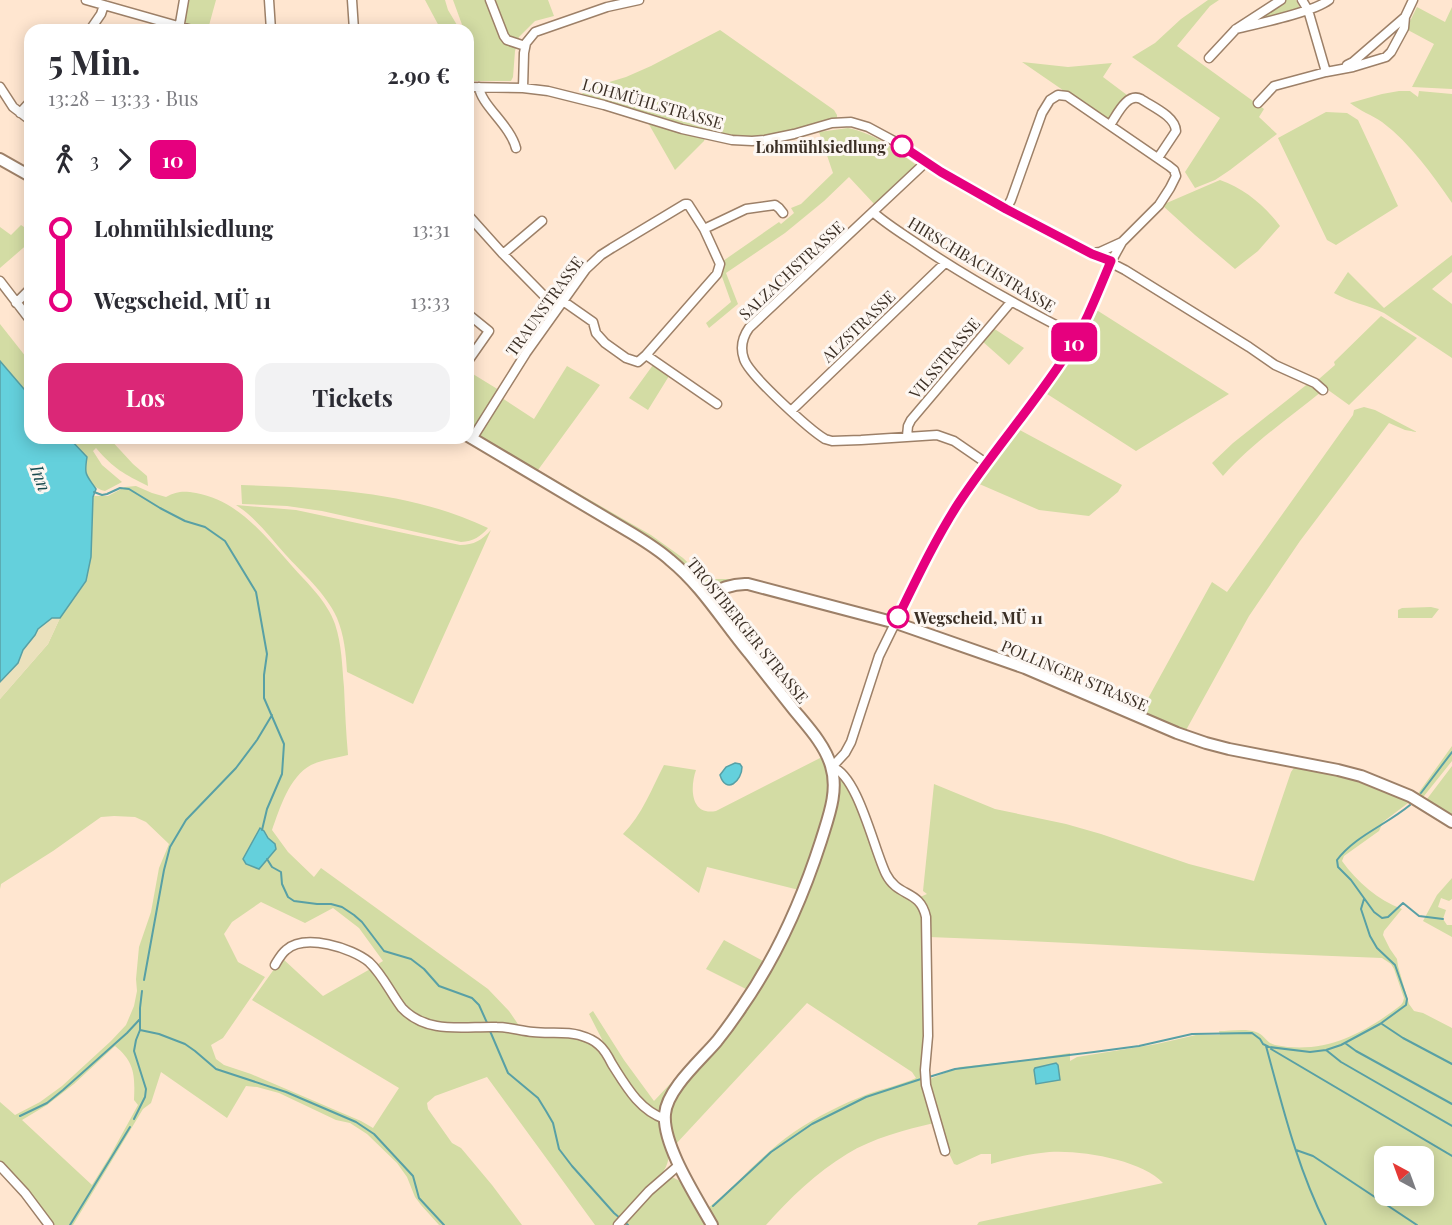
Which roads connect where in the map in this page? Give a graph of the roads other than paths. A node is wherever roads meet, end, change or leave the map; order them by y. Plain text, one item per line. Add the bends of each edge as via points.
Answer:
1 (87, 0) edge
2 (184, 0) edge
3 (269, 0) edge
4 (352, 0) edge
5 (490, 0) edge
6 (639, 0) edge
7 (1302, 0) edge
8 (1329, 0) edge
9 (1413, 0) edge
10 (1277, 3) edge
11 (104, 5) junction
12 (1308, 10) junction
13 (1405, 17) junction
14 (1279, 18) junction
15 (94, 24) edge
16 (166, 24) edge
17 (180, 24) edge
18 (271, 24) edge
19 (354, 24) edge
20 (1236, 29) junction
21 (1387, 33) junction
22 (1396, 43) junction
23 (525, 46) junction
24 (1368, 49) junction
25 (1209, 58) dead end
26 (1373, 61) junction
27 (1338, 69) junction
28 (1326, 72) junction
29 (0, 87) edge
30 (474, 87) edge
31 (479, 87) junction
32 (523, 88) junction
33 (1258, 102) dead end
34 (24, 109) edge
35 (20, 113) junction
36 (24, 116) edge
37 (1110, 125) junction
38 (516, 148) dead end
39 (1158, 158) junction
40 (0, 159) edge
41 (926, 162) junction
42 (24, 173) edge
43 (1006, 209) junction
44 (783, 213) dead end
45 (874, 213) junction
46 (542, 221) dead end
47 (474, 222) edge
48 (704, 229) junction
49 (1122, 242) junction
50 (503, 254) junction
51 (1092, 254) junction
52 (1111, 261) junction
53 (945, 263) junction
54 (0, 281) edge
55 (24, 295) edge
56 (563, 301) junction
57 (1011, 302) junction
58 (16, 303) junction
59 (557, 309) junction
60 (24, 313) edge
61 (474, 319) edge
62 (1077, 336) junction
63 (474, 352) edge
64 (646, 356) junction
65 (1323, 390) dead end
66 (717, 404) dead end
67 (791, 411) junction
68 (474, 432) edge
69 (907, 436) junction
70 (474, 440) edge
71 (986, 463) junction
72 (706, 597) junction
73 (896, 622) junction
74 (832, 767) junction
75 (1452, 822) edge
76 (275, 965) dead end
77 (665, 1119) junction
78 (945, 1151) dead end
79 (679, 1165) junction
80 (0, 1166) edge
81 (49, 1225) edge
82 (618, 1225) edge
83 (712, 1225) edge

1 - 11 street
2 - 17 street
3 - 18 street
4 - 19 street
5 - 23 street via 507,40
6 - 23 street via 605,7 539,30
7 - 12 street
8 - 12 street
9 - 13 street
10 - 14 street via 1275,13
10 - 20 street
11 - 15 street
11 - 16 street
12 - 14 street
12 - 28 street
13 - 21 street
13 - 22 street
14 - 20 street
20 - 25 street
21 - 22 street via 1394,36
21 - 24 street
22 - 26 street via 1386,57
23 - 32 street
24 - 26 street via 1367,55
24 - 27 street
26 - 27 street
27 - 28 street
28 - 33 street via 1274,86
29 - 35 street
30 - 31 street, LOHMÜHLSTRASSE
31 - 32 street, LOHMÜHLSTRASSE
31 - 38 street via 512,135
32 - 41 street, LOHMÜHLSTRASSE via 567,95 732,140 765,140 832,123 851,123 873,129
34 - 35 street
35 - 36 street
37 - 39 street
37 - 39 street via 1127,101 1132,97 1142,99 1176,126
37 - 43 street via 1067,96 1053,97 1042,113
39 - 49 street via 1174,170 1174,181 1159,205
40 - 42 main road
41 - 43 street
41 - 45 street, SALZACHSTRASSE
43 - 51 street
44 - 48 street via 775,205 746,209
45 - 53 street, HIRSCHBACHSTRASSE
45 - 67 street, SALZACHSTRASSE via 756,321 742,340 746,364
46 - 50 street
47 - 50 street
48 - 56 street, TRAUNSTRASSE via 690,205 685,204 601,255
48 - 64 street via 718,259 717,274
49 - 51 street
49 - 52 street
50 - 59 street
51 - 52 street
52 - 62 street
52 - 65 street via 1275,365
53 - 57 street, HIRSCHBACHSTRASSE
53 - 67 street, ALZSTRASSE
54 - 58 street
55 - 58 street
56 - 59 street, TRAUNSTRASSE
56 - 64 street via 590,319 599,338 626,358 638,362
57 - 62 street, HIRSCHBACHSTRASSE
57 - 69 street, VILSSTRASSE via 911,420
58 - 60 street
59 - 68 street, TRAUNSTRASSE
61 - 63 street via 489,331
62 - 71 street
64 - 66 street
67 - 69 street, SALZACHSTRASSE via 829,440
69 - 71 street, SALZACHSTRASSE via 940,435
70 - 72 main road, TROSTBERGER STRASSE via 650,545
71 - 73 street via 945,526
72 - 73 main road, POLLINGER STRASSE via 727,587 748,584
72 - 74 main road, TROSTBERGER STRASSE via 820,743
73 - 74 street via 876,664 851,742
73 - 75 main road, POLLINGER STRASSE via 1025,668 1206,743 1348,772 1399,790
74 - 77 main road, TROSTBERGER STRASSE via 834,788 824,832 786,930 741,1008 667,1101
74 - 78 street, TROSTBERGER STRASSE via 845,777 857,798 888,877 899,890 919,900 924,910 926,1085
76 - 77 street via 287,949 300,944 321,943 347,949 370,963 402,1008 422,1022 440,1027 574,1034 596,1042 643,1107
77 - 79 main road
79 - 82 street
79 - 83 main road
80 - 81 street

